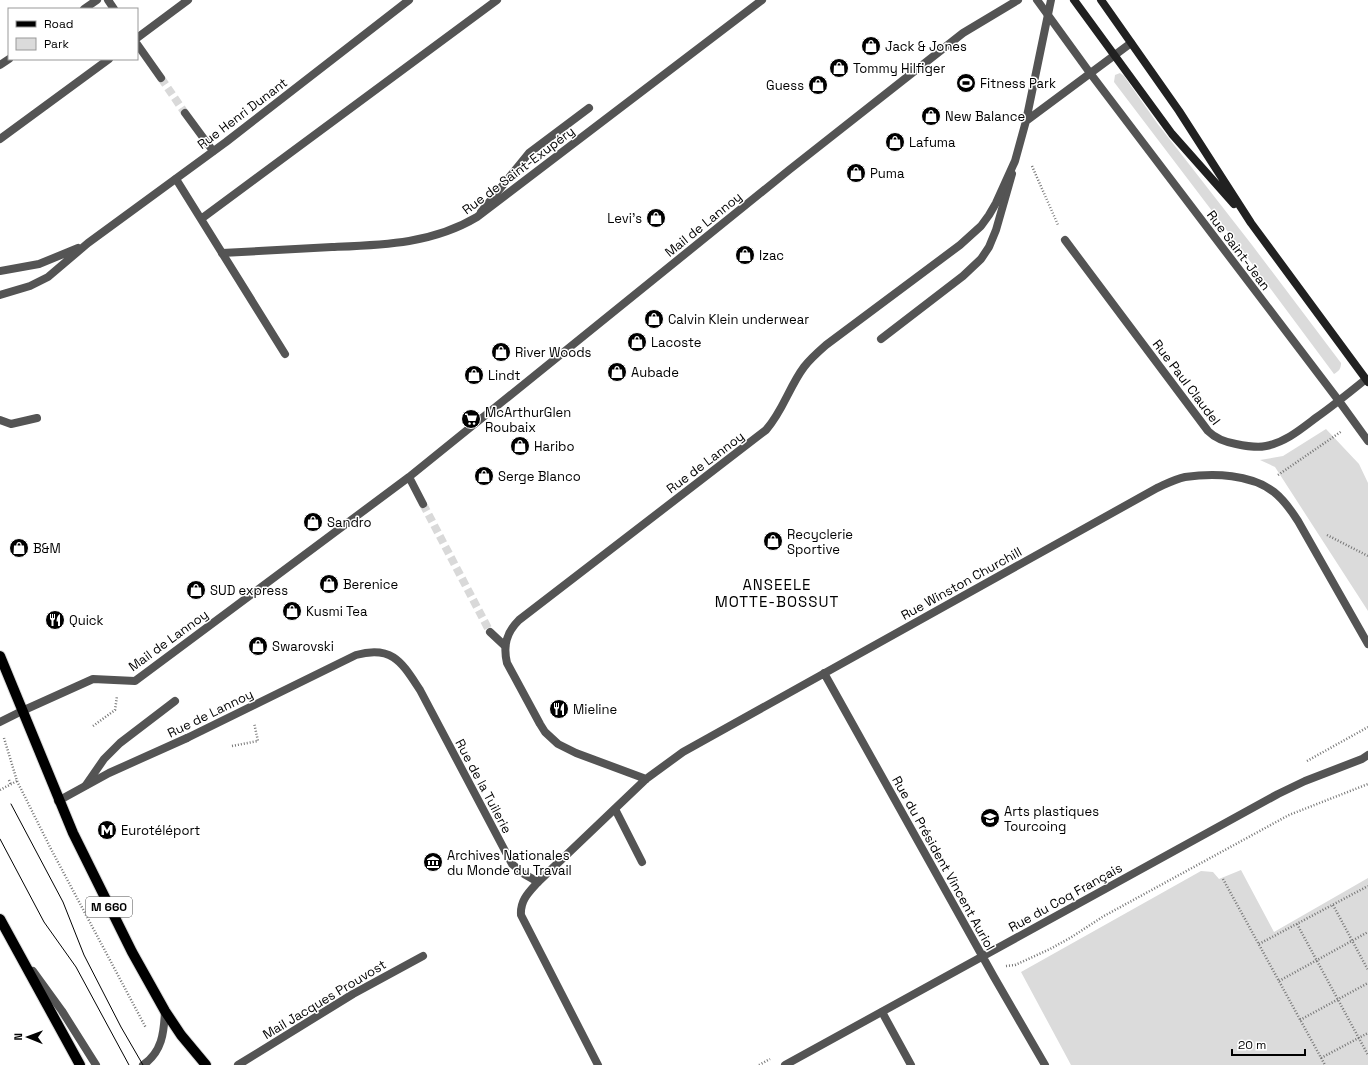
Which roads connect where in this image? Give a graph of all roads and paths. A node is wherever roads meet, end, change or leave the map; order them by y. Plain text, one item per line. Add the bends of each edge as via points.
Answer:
1 (97, 0) edge
2 (188, 0) edge
3 (409, 0) edge
4 (497, 0) edge
5 (762, 0) edge
6 (1018, 0) edge
7 (1037, 0) edge
8 (1051, 0) edge
9 (1074, 0) edge
10 (1101, 0) edge
11 (85, 8) edge
12 (1048, 16) junction
13 (138, 37) edge
14 (1131, 43) junction
15 (138, 45) edge
16 (1115, 55) junction
17 (108, 60) edge
18 (1090, 73) junction
19 (161, 78) tunnel mouth
20 (589, 108) dead end
21 (185, 113) tunnel mouth
22 (1026, 121) junction
23 (0, 139) edge
24 (1021, 142) junction
25 (213, 151) junction
26 (1016, 162) junction
27 (176, 179) junction
28 (477, 217) junction
29 (201, 219) junction
30 (1251, 223) junction
31 (1065, 240) joint
32 (88, 243) junction
33 (222, 253) junction
34 (0, 269) edge
35 (0, 295) edge
36 (881, 339) dead end
37 (285, 354) dead end
38 (1367, 381) edge
39 (1339, 401) junction
40 (37, 418) dead end
41 (0, 420) edge
42 (1355, 423) junction
43 (1368, 441) edge
44 (409, 477) junction
45 (1267, 487) junction
46 (423, 504) tunnel mouth
47 (1326, 535) dead end
48 (1368, 556) edge
49 (490, 632) tunnel mouth
50 (1368, 644) edge
51 (505, 646) junction
52 (375, 652) joint
53 (0, 656) edge
54 (824, 673) junction
55 (175, 701) dead end
56 (249, 707) junction
57 (115, 710) dead end
58 (22, 711) junction
59 (0, 722) edge
60 (93, 726) dead end
61 (2, 732) dead end
62 (232, 746) dead end
63 (1366, 757) edge
64 (646, 779) junction
65 (9, 780) dead end
66 (17, 782) junction
67 (1368, 784) edge
68 (11, 785) junction
69 (86, 785) junction
70 (0, 790) edge
71 (58, 801) junction
72 (615, 809) junction
73 (642, 862) dead end
74 (1223, 878) dead end
75 (538, 882) junction
76 (1368, 886) edge
77 (1333, 905) junction
78 (0, 919) edge
79 (1298, 924) junction
80 (1368, 932) edge
81 (1352, 941) junction
82 (1259, 944) junction
83 (19, 953) junction
84 (423, 956) dead end
85 (982, 956) junction
86 (1317, 960) junction
87 (990, 970) junction
88 (1368, 970) edge
89 (1279, 981) junction
90 (1368, 983) edge
91 (1338, 999) junction
92 (165, 1011) junction
93 (882, 1012) junction
94 (1300, 1020) junction
95 (1368, 1033) edge
96 (1359, 1038) junction
97 (158, 1048) junction
98 (1368, 1055) edge
99 (1321, 1058) junction
100 (80, 1065) edge
101 (96, 1065) edge
102 (143, 1065) edge
103 (206, 1065) edge
104 (238, 1065) edge
105 (598, 1065) edge
106 (785, 1065) edge
107 (911, 1065) edge
108 (1045, 1065) edge
109 (1325, 1065) edge

1 - 11 street
2 - 13 street
3 - 25 street, Rue Henri Dunant
4 - 29 street
5 - 28 street, Rue de Saint-Exupéry
6 - 44 street, Mail de Lannoy via 963,33
7 - 12 street, Rue Saint-Jean
8 - 12 street, Rue de Lannoy
9 - 16 main road, Rue Saint-Jean
10 - 14 main road, Rue Saint-Jean
12 - 18 street, Rue Saint-Jean
12 - 22 street, Rue de Lannoy
14 - 16 street
14 - 30 main road, Rue Saint-Jean via 1184,118
15 - 19 street
16 - 18 street
16 - 30 main road, Rue Saint-Jean via 1182,147
17 - 23 street
18 - 22 street
18 - 39 street, Rue Saint-Jean
20 - 28 street via 529,153
21 - 25 street
22 - 24 street, Rue de Lannoy
24 - 26 street, Rue de Lannoy
24 - 31 path
25 - 27 street, Rue Henri Dunant
26 - 36 street via 996,230 981,259 973,268
26 - 51 street, Rue de Lannoy via 996,203 981,226 960,245 812,357 800,373 778,415 766,430 519,620 509,632
27 - 29 street
27 - 32 street, Rue Henri Dunant
28 - 33 street, Rue de Saint-Exupéry via 436,236 406,242
29 - 33 street
30 - 38 main road, Rue Saint-Jean
31 - 39 street, Rue Paul Claudel via 1214,437 1230,443 1257,447 1274,444 1297,432
32 - 34 street, Rue Henri Dunant via 46,262
32 - 35 street, Rue Henri Dunant via 48,277 30,286
33 - 37 street
38 - 39 street, Rue Paul Claudel
39 - 42 street, Rue Saint-Jean
40 - 41 street via 11,424
42 - 43 street, Rue Saint-Jean
42 - 45 path via 1279,474
44 - 46 street
44 - 58 street, Mail de Lannoy via 135,681 93,679
45 - 50 street, Rue Winston Churchill via 1292,511
45 - 54 street, Rue Winston Churchill via 1228,476 1198,476 1169,482
47 - 48 path
49 - 51 street
51 - 64 street via 507,663 512,674 540,724 552,739 567,750
52 - 56 street, Rue de Lannoy via 366,652 346,659
52 - 75 street, Rue de la Tuilerie via 384,652 392,656 406,668 512,864
53 - 58 main road, M 660
54 - 64 street, Rue Winston Churchill via 683,752
54 - 85 street, Rue du Président Vincent Auriol
55 - 69 street via 120,743 104,759
56 - 62 path via 258,741
56 - 69 street, Rue de Lannoy
57 - 60 path
58 - 59 street, Mail de Lannoy
58 - 71 main road, M 660
61 - 66 path
63 - 85 street, Rue du Coq Français via 1287,789
64 - 72 street, Rue Winston Churchill
65 - 68 path
66 - 68 path
66 - 97 path
67 - 87 path via 1289,814 1104,916 1050,949 1015,964
68 - 70 path
69 - 71 street, Rue de Lannoy
71 - 92 main road, M 660 via 132,952
72 - 73 street
72 - 75 street, Rue Winston Churchill
74 - 82 path
75 - 105 street via 525,898 521,915
76 - 77 path
77 - 79 path
77 - 81 path
78 - 83 main road
79 - 82 path
79 - 86 path
80 - 81 path
81 - 86 path
81 - 88 path
82 - 89 path
83 - 100 main road
83 - 101 street via 62,1011
84 - 104 street, Mail Jacques Prouvost via 353,994
85 - 87 street, Rue du Président Vincent Auriol
85 - 93 street, Rue du Coq Français
86 - 89 path
86 - 91 path
87 - 108 street, Rue du Président Vincent Auriol
89 - 94 path
90 - 91 path
91 - 94 path
91 - 96 path
92 - 97 street via 163,1033
92 - 103 main road, M 660
93 - 106 street, Rue du Coq Français
93 - 107 street
94 - 99 path
95 - 96 path
96 - 98 path
96 - 99 path
97 - 102 street
99 - 109 path

